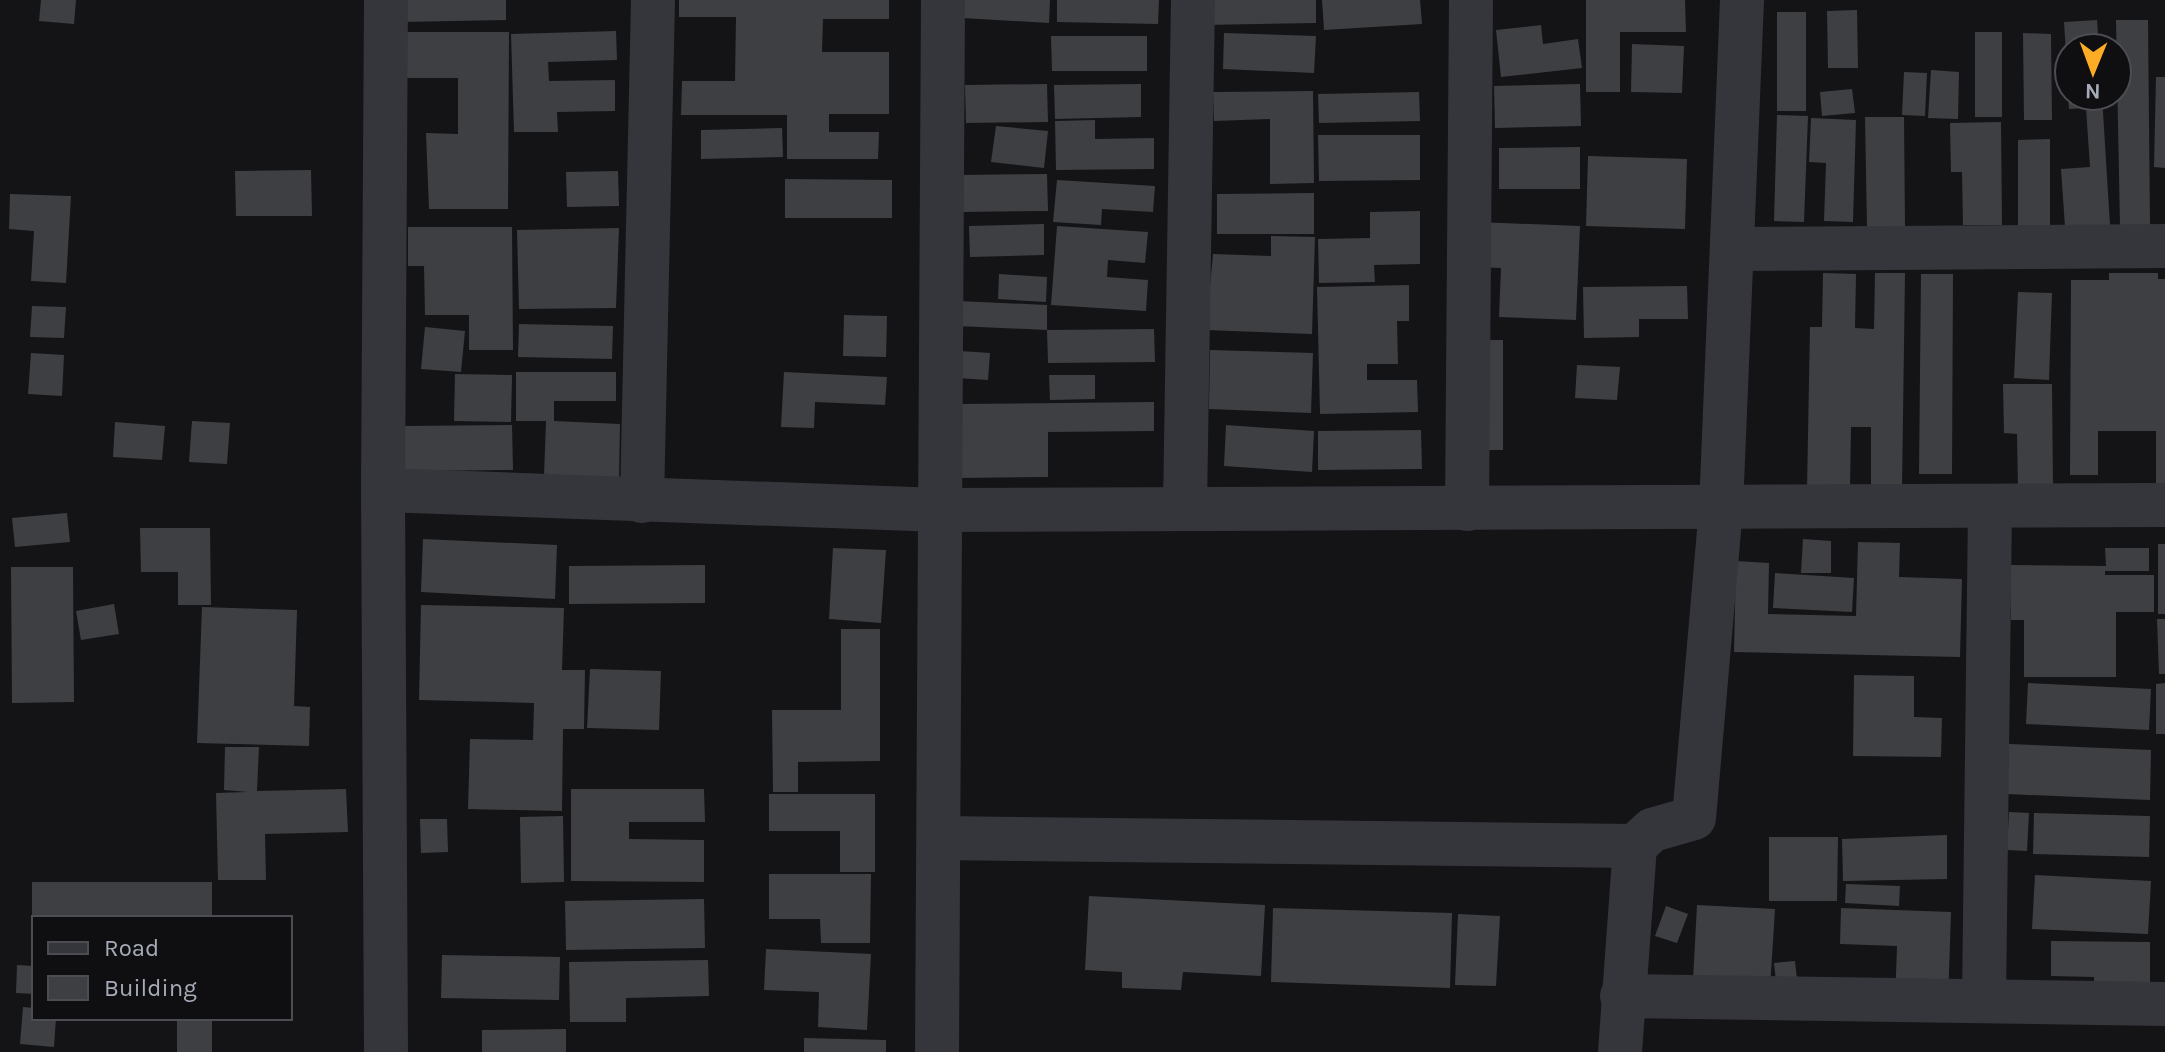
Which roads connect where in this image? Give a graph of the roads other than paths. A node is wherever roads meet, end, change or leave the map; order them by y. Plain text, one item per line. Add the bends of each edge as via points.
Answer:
1 (386, 0) edge
2 (653, 0) edge
3 (943, 0) edge
4 (1193, 0) edge
5 (1471, 0) edge
6 (1742, 0) edge
7 (2165, 246) edge
8 (1734, 249) junction
9 (383, 490) junction
10 (642, 501) junction
11 (2165, 505) edge
12 (1990, 507) junction
13 (1185, 508) junction
14 (1721, 508) junction
15 (1467, 509) junction
16 (940, 510) junction
17 (939, 838) junction
18 (1635, 846) junction
19 (1622, 996) junction
20 (1984, 1001) junction
21 (2165, 1004) edge
22 (386, 1052) edge
23 (937, 1052) edge
24 (1620, 1052) edge

1 - 9 street
2 - 10 street
3 - 16 street
4 - 13 street
5 - 15 street
6 - 8 street
7 - 8 street
8 - 14 street
9 - 10 street
9 - 22 street
10 - 16 street
11 - 12 street
12 - 14 street
12 - 20 street
13 - 15 street
13 - 16 street
14 - 15 street
14 - 18 street via 1694,818 1652,830
16 - 17 street
17 - 18 street
17 - 23 street
18 - 19 street
19 - 20 street
19 - 24 street
20 - 21 street

